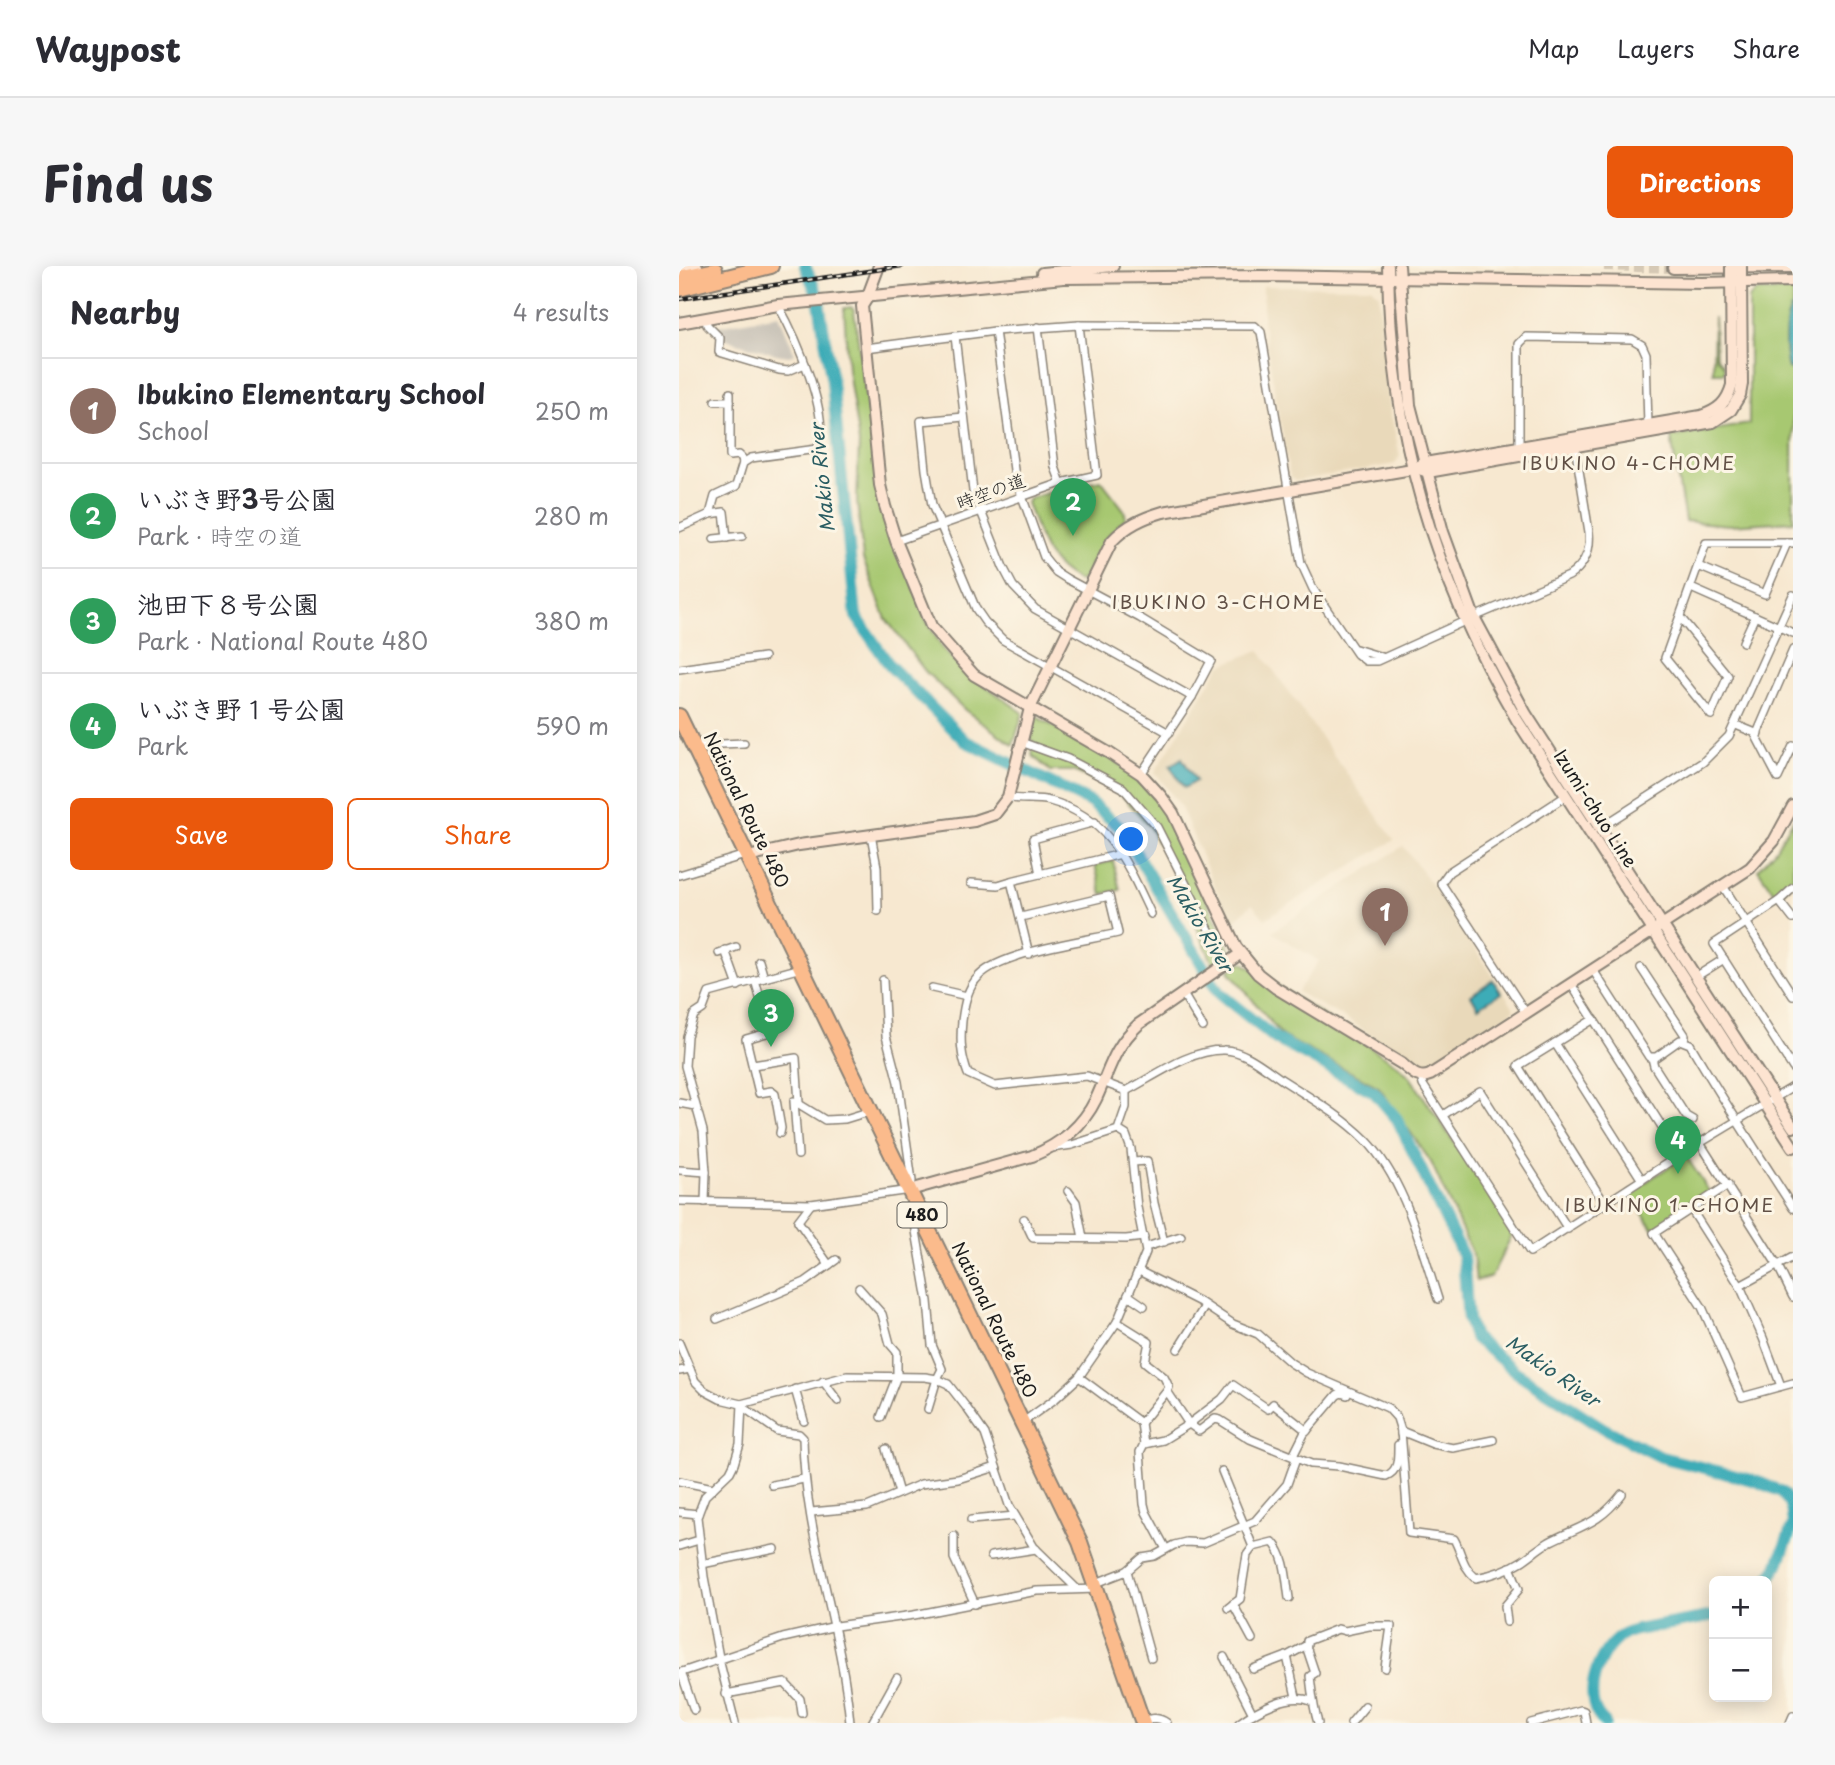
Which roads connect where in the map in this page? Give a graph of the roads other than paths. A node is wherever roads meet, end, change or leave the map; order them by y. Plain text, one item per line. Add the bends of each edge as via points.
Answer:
1 (697, 266) edge
2 (731, 266) edge
3 (771, 266) edge
4 (879, 266) edge
5 (1113, 266) edge
6 (1793, 267) edge
7 (1672, 268) dead end
8 (679, 269) edge
9 (1393, 271) edge
10 (1736, 274) edge
11 (679, 278) edge
12 (1793, 281) edge
13 (1003, 283) junction
14 (679, 289) edge
15 (867, 298) junction
16 (782, 304) junction
17 (706, 318) junction
18 (679, 323) edge
19 (1079, 325) junction
20 (1038, 327) junction
21 (995, 331) junction
22 (955, 336) junction
23 (866, 348) junction
24 (805, 364) junction
25 (715, 401) dead end
26 (964, 417) junction
27 (1648, 426) junction
28 (1575, 446) junction
29 (1519, 447) junction
30 (743, 463) junction
31 (1426, 468) junction
32 (1412, 469) junction
33 (1061, 484) junction
34 (1288, 491) junction
35 (1021, 497) junction
36 (983, 512) junction
37 (710, 514) junction
38 (940, 527) junction
39 (679, 528) edge
40 (743, 536) dead end
41 (727, 538) junction
42 (714, 539) dead end
43 (896, 541) junction
44 (1790, 543) edge
45 (1698, 566) junction
46 (1691, 588) junction
47 (1087, 589) junction
48 (1793, 595) edge
49 (1755, 616) junction
50 (1680, 617) junction
51 (1470, 619) junction
52 (1740, 624) dead end
53 (1069, 627) junction
54 (1780, 627) junction
55 (1748, 630) junction
56 (1793, 633) edge
57 (1743, 642) dead end
58 (1793, 650) edge
59 (764, 657) dead end
60 (1049, 666) junction
61 (679, 669) edge
62 (1192, 697) junction
63 (1030, 708) junction
64 (679, 716) edge
65 (1736, 725) junction
66 (1168, 733) junction
67 (1758, 734) junction
68 (744, 743) dead end
69 (1021, 745) junction
70 (1793, 746) edge
71 (694, 747) junction
72 (1141, 774) junction
73 (1778, 778) junction
74 (1774, 787) dead end
75 (1009, 794) junction
76 (1566, 796) junction
77 (1793, 806) edge
78 (1095, 822) junction
79 (1600, 828) junction
80 (871, 835) junction
81 (1121, 855) junction
82 (748, 857) junction
83 (1040, 874) junction
84 (679, 875) edge
85 (1011, 881) junction
86 (976, 886) dead end
87 (1723, 886) junction
88 (1793, 888) edge
89 (1779, 901) junction
90 (878, 911) dead end
91 (1151, 914) dead end
92 (1021, 917) junction
93 (1793, 919) edge
94 (1747, 923) junction
95 (1657, 927) junction
96 (736, 947) dead end
97 (1029, 954) junction
98 (1240, 954) junction
99 (1724, 959) junction
100 (759, 961) dead end
101 (1228, 963) junction
102 (802, 968) junction
103 (1641, 968) dead end
104 (1593, 970) junction
105 (1697, 976) junction
106 (760, 979) junction
107 (883, 980) dead end
108 (1571, 984) junction
109 (738, 986) junction
110 (932, 988) dead end
111 (1185, 992) junction
112 (967, 996) junction
113 (1793, 996) edge
114 (1526, 1013) junction
115 (1594, 1019) junction
116 (1199, 1026) dead end
117 (683, 1036) edge
118 (1684, 1040) junction
119 (1555, 1043) junction
120 (1652, 1058) junction
121 (753, 1065) junction
122 (1793, 1068) edge
123 (1421, 1077) junction
124 (1103, 1082) junction
125 (1793, 1087) edge
126 (792, 1091) dead end
127 (1126, 1091) junction
128 (1770, 1101) junction
129 (797, 1102) junction
130 (679, 1103) edge
131 (695, 1106) junction
132 (871, 1111) junction
133 (1443, 1115) junction
134 (1693, 1120) dead end
135 (1737, 1120) junction
136 (1793, 1128) edge
137 (1118, 1130) junction
138 (780, 1133) dead end
139 (1700, 1143) junction
140 (1793, 1147) edge
141 (1050, 1148) junction
142 (798, 1155) dead end
143 (1680, 1155) junction
144 (1133, 1162) junction
145 (679, 1170) edge
146 (706, 1172) junction
147 (1642, 1180) junction
148 (1728, 1185) junction
149 (910, 1190) junction
150 (1068, 1191) dead end
151 (679, 1201) edge
152 (705, 1202) junction
153 (811, 1204) junction
154 (1605, 1204) junction
155 (1793, 1208) edge
156 (1691, 1209) junction
157 (919, 1210) junction
158 (1024, 1219) dead end
159 (1568, 1228) junction
160 (1181, 1236) dead end
161 (1144, 1237) junction
162 (1083, 1238) junction
163 (1164, 1242) junction
164 (1146, 1247) junction
165 (1793, 1257) edge
166 (1778, 1266) junction
167 (1139, 1271) junction
168 (1740, 1286) junction
169 (859, 1289) dead end
170 (1128, 1295) junction
171 (1793, 1297) edge
172 (1438, 1298) dead end
173 (1144, 1306) dead end
174 (1205, 1306) junction
175 (717, 1319) dead end
176 (1117, 1322) junction
177 (679, 1343) edge
178 (1178, 1349) dead end
179 (689, 1369) junction
180 (679, 1371) edge
181 (897, 1376) junction
182 (1079, 1377) junction
183 (937, 1378) junction
184 (823, 1381) junction
185 (1793, 1383) edge
186 (1781, 1386) junction
187 (795, 1389) junction
188 (1167, 1391) junction
189 (1364, 1398) junction
190 (838, 1401) dead end
191 (742, 1405) junction
192 (1211, 1408) junction
193 (928, 1409) dead end
194 (881, 1417) dead end
195 (1218, 1420) junction
196 (804, 1421) dead end
197 (1023, 1422) junction
198 (1141, 1423) junction
199 (1189, 1424) junction
200 (1307, 1431) junction
201 (1401, 1431) junction
202 (1493, 1440) dead end
203 (1145, 1444) junction
204 (886, 1449) dead end
205 (1294, 1457) junction
206 (996, 1468) junction
207 (1222, 1471) dead end
208 (804, 1479) junction
209 (679, 1481) edge
210 (772, 1485) dead end
211 (713, 1488) junction
212 (899, 1493) junction
213 (1622, 1494) dead end
214 (679, 1512) edge
215 (811, 1512) junction
216 (698, 1514) junction
217 (1015, 1516) junction
218 (971, 1520) dead end
219 (1245, 1526) junction
220 (954, 1536) dead end
221 (699, 1540) junction
222 (679, 1546) edge
223 (1253, 1546) junction
224 (775, 1549) dead end
225 (1037, 1549) junction
226 (1166, 1549) junction
227 (991, 1556) dead end
228 (702, 1564) junction
229 (1510, 1567) junction
230 (1126, 1571) junction
231 (1097, 1586) junction
232 (1076, 1588) junction
233 (1289, 1598) dead end
234 (975, 1604) junction
235 (1507, 1622) dead end
236 (836, 1626) junction
237 (1252, 1639) dead end
238 (1306, 1646) junction
239 (1224, 1657) dead end
240 (1287, 1657) junction
241 (720, 1658) junction
242 (1151, 1658) dead end
243 (1385, 1668) dead end
244 (1253, 1669) dead end
245 (680, 1673) edge
246 (897, 1678) dead end
247 (726, 1694) junction
248 (1296, 1697) junction
249 (1311, 1701) junction
250 (1365, 1706) dead end
251 (694, 1710) dead end
252 (802, 1713) dead end
253 (1253, 1714) junction
254 (1793, 1716) edge
255 (735, 1723) edge
256 (850, 1723) edge
257 (872, 1723) edge
258 (1144, 1723) edge
259 (1167, 1723) edge
260 (1238, 1723) edge
261 (1318, 1723) edge
262 (1347, 1723) edge
263 (1531, 1723) edge
264 (1586, 1723) edge
265 (1790, 1723) edge

1 - 8 street
2 - 11 highway
3 - 14 highway
4 - 15 street
5 - 13 street via 1025,275
6 - 7 street
9 - 10 street
9 - 13 street
9 - 31 street, Izumi-chuo Line via 1410,405
9 - 32 street, Izumi-chuo Line via 1398,402
10 - 12 street
10 - 27 street via 1728,397 1711,413
10 - 28 street via 1742,384 1731,410 1713,422
13 - 15 street
15 - 16 street
15 - 23 street via 862,306
16 - 17 street
16 - 24 street
17 - 18 street
17 - 24 street via 720,338 719,352 779,370
19 - 20 street
19 - 33 street, 時空の道 via 1097,475
19 - 34 street via 1258,328
20 - 21 street
20 - 33 street
21 - 22 street
21 - 35 street
22 - 23 street
22 - 26 street
23 - 43 street via 880,485
24 - 30 street via 822,435 817,449
25 - 30 street via 730,397 726,435 730,456 739,456
26 - 36 street via 973,491
26 - 38 street via 921,421 932,505
27 - 29 street
27 - 29 street via 1642,345 1632,339 1526,337 1519,344
28 - 31 street
28 - 51 street via 1590,544 1584,562 1569,576
29 - 31 street
30 - 37 street via 736,486 715,496
31 - 32 street
31 - 51 street, Izumi-chuo Line
32 - 34 street
32 - 51 street, Izumi-chuo Line via 1440,560
33 - 35 street, 時空の道
34 - 47 street via 1142,518 1112,541
34 - 51 street via 1304,573 1366,662
35 - 36 street, 時空の道
35 - 47 street via 1044,557 1056,572
36 - 38 street, 時空の道
36 - 53 street via 1013,586 1035,609
37 - 39 street
37 - 41 street via 724,512
38 - 43 street, 時空の道
38 - 60 street via 985,622 1003,640
40 - 41 street
41 - 42 street
43 - 63 street via 922,607 949,648 974,675
44 - 45 street via 1706,544
44 - 45 street via 1765,594
45 - 46 street
46 - 49 street
46 - 50 street
47 - 53 street
47 - 62 street via 1212,661
48 - 54 street
49 - 54 street
49 - 55 street
50 - 50 street via 1665,658 1711,715 1728,676
51 - 76 street, Izumi-chuo Line via 1492,677
51 - 79 street, Izumi-chuo Line
52 - 55 street
53 - 60 street
53 - 62 street
54 - 56 street
54 - 65 street
55 - 57 street
58 - 67 street
59 - 61 street via 697,670
60 - 63 street
60 - 66 street
62 - 66 street
63 - 69 street
63 - 72 street
64 - 71 highway, National Route 480 / 480
65 - 67 street
65 - 79 street via 1703,762
66 - 72 street
67 - 73 street
68 - 71 street via 730,740
69 - 75 street
69 - 101 street via 1068,759 1123,788 1157,827
70 - 73 street
71 - 82 highway, National Route 480 / 480
72 - 98 street via 1173,813
73 - 74 street
75 - 78 street via 1014,800 1025,797 1070,807
75 - 80 street via 995,814 985,819
76 - 95 street, Izumi-chuo Line
76 - 114 street via 1448,872 1441,883
77 - 87 street via 1763,856
78 - 81 street
78 - 83 street via 1033,839
79 - 95 street, Izumi-chuo Line
80 - 82 street
80 - 90 street
81 - 83 street
81 - 91 street
82 - 84 street
82 - 102 highway, National Route 480 / 480
83 - 85 street
85 - 86 street
85 - 92 street
87 - 94 street
87 - 95 street
88 - 89 street
89 - 93 street
89 - 94 street
92 - 97 street
92 - 97 street via 1109,897 1118,933
94 - 99 street via 1714,944
94 - 113 street
95 - 104 street
95 - 105 street, Izumi-chuo Line
95 - 128 street, Izumi-chuo Line
96 - 109 street via 722,951
97 - 112 street via 980,974
98 - 101 street
98 - 123 street via 1276,988
99 - 105 street
99 - 122 street
100 - 106 street
101 - 111 street
102 - 106 street
102 - 132 highway, National Route 480 / 480
103 - 118 street
104 - 108 street
104 - 120 street
105 - 128 street, Izumi-chuo Line
106 - 109 street
106 - 121 street via 770,1032 746,1039
107 - 149 street via 886,1035 900,1094
108 - 114 street
108 - 115 street
109 - 117 street via 709,993
110 - 112 street
111 - 116 street
111 - 124 street via 1128,1034 1116,1049
112 - 124 street via 960,1040 968,1074 995,1086 1087,1076
114 - 123 street
115 - 119 street
115 - 143 street
117 - 131 street
118 - 120 street
118 - 135 street
119 - 147 street
119 - 154 street via 1518,1066
120 - 134 street via 1686,1116
121 - 129 street via 796,1058
121 - 138 street via 755,1093 775,1094
123 - 133 street
124 - 127 street
124 - 141 street via 1081,1122
125 - 128 street
126 - 129 street
127 - 137 street
127 - 172 street via 1186,1059 1226,1049 1315,1101 1366,1140 1385,1164 1402,1195
128 - 135 street
128 - 136 street, Izumi-chuo Line
128 - 140 street, Izumi-chuo Line
129 - 132 street via 819,1121
129 - 142 street via 793,1139
130 - 131 street
131 - 146 street via 703,1131
132 - 149 highway, National Route 480 / 480
133 - 159 street via 1480,1091
133 - 159 street via 1530,1252
135 - 139 street
135 - 155 street
137 - 141 street
137 - 144 street via 1126,1135
139 - 143 street
139 - 148 street
141 - 149 street
143 - 147 street
144 - 161 street
144 - 163 street via 1147,1161
145 - 146 street
146 - 152 street
147 - 154 street
148 - 156 street
148 - 166 street
149 - 153 street
149 - 157 highway, National Route 480 / 480
150 - 162 street via 1076,1202
151 - 152 street
152 - 153 street
153 - 175 street via 798,1221 833,1263 805,1282
154 - 159 street
156 - 168 street
156 - 186 street via 1654,1233 1702,1307 1742,1397
157 - 183 street via 916,1231 932,1345 942,1369
157 - 197 highway, National Route 480 / 480
158 - 162 street via 1033,1238
160 - 163 street
161 - 162 street
161 - 164 street
163 - 164 street
164 - 167 street
165 - 166 street
166 - 168 street
166 - 171 street
167 - 170 street
167 - 174 street
168 - 186 street
169 - 181 street via 884,1319 890,1344 897,1352
170 - 173 street
170 - 176 street
174 - 178 street
174 - 189 street via 1258,1334 1307,1373
176 - 182 street
176 - 188 street via 1149,1342 1145,1362 1164,1377
177 - 179 street
179 - 180 street
179 - 191 street via 705,1391
181 - 183 street
181 - 184 street
181 - 194 street
182 - 197 street
182 - 198 street
183 - 193 street
183 - 206 street via 948,1384 985,1434
184 - 187 street
184 - 190 street
185 - 186 street
187 - 191 street
187 - 196 street
188 - 198 street
188 - 199 street
189 - 200 street via 1336,1395
189 - 201 street via 1388,1408
191 - 208 street via 777,1431 803,1438
191 - 211 street via 734,1464
192 - 195 street
192 - 199 street
192 - 200 street via 1233,1385 1268,1409 1273,1404
195 - 199 street via 1199,1431
195 - 205 street
197 - 231 highway, National Route 480 / 480
198 - 203 street
199 - 203 street via 1163,1440
200 - 205 street
201 - 202 street via 1453,1448
201 - 205 street via 1397,1466 1385,1476
201 - 229 street via 1409,1534 1454,1539 1461,1560 1476,1578
203 - 226 street via 1140,1452 1146,1512
204 - 212 street
205 - 219 street via 1287,1484 1261,1516
206 - 212 street
206 - 217 street
207 - 219 street
208 - 210 street
208 - 215 street
209 - 211 street
211 - 216 street
212 - 215 street via 867,1507
213 - 229 street via 1599,1519
214 - 216 street
215 - 236 street
216 - 221 street
217 - 218 street
217 - 225 street
219 - 223 street
219 - 226 street via 1203,1543 1186,1542
220 - 234 street via 954,1558
221 - 222 street
221 - 228 street
223 - 233 street via 1273,1542 1279,1549
223 - 237 street via 1247,1555 1240,1600 1230,1606
224 - 228 street
225 - 227 street
225 - 232 street
226 - 230 street via 1142,1558
228 - 241 street
229 - 235 street via 1519,1588 1505,1606
230 - 231 street
230 - 242 street
231 - 232 street
231 - 258 highway, National Route 480 / 480
232 - 234 street
234 - 236 street
236 - 241 street
236 - 256 street
238 - 240 street
238 - 243 street via 1314,1637 1338,1629 1391,1626
238 - 249 street via 1315,1673 1310,1676
239 - 253 street
240 - 244 street
240 - 248 street
241 - 245 street
241 - 247 street
245 - 251 street
246 - 257 street
247 - 252 street via 774,1680 785,1683 800,1699
247 - 255 street
248 - 249 street
248 - 253 street
249 - 261 street
250 - 262 street
253 - 260 street
254 - 265 street
258 - 259 street via 1157,1718
263 - 264 street via 1581,1710

